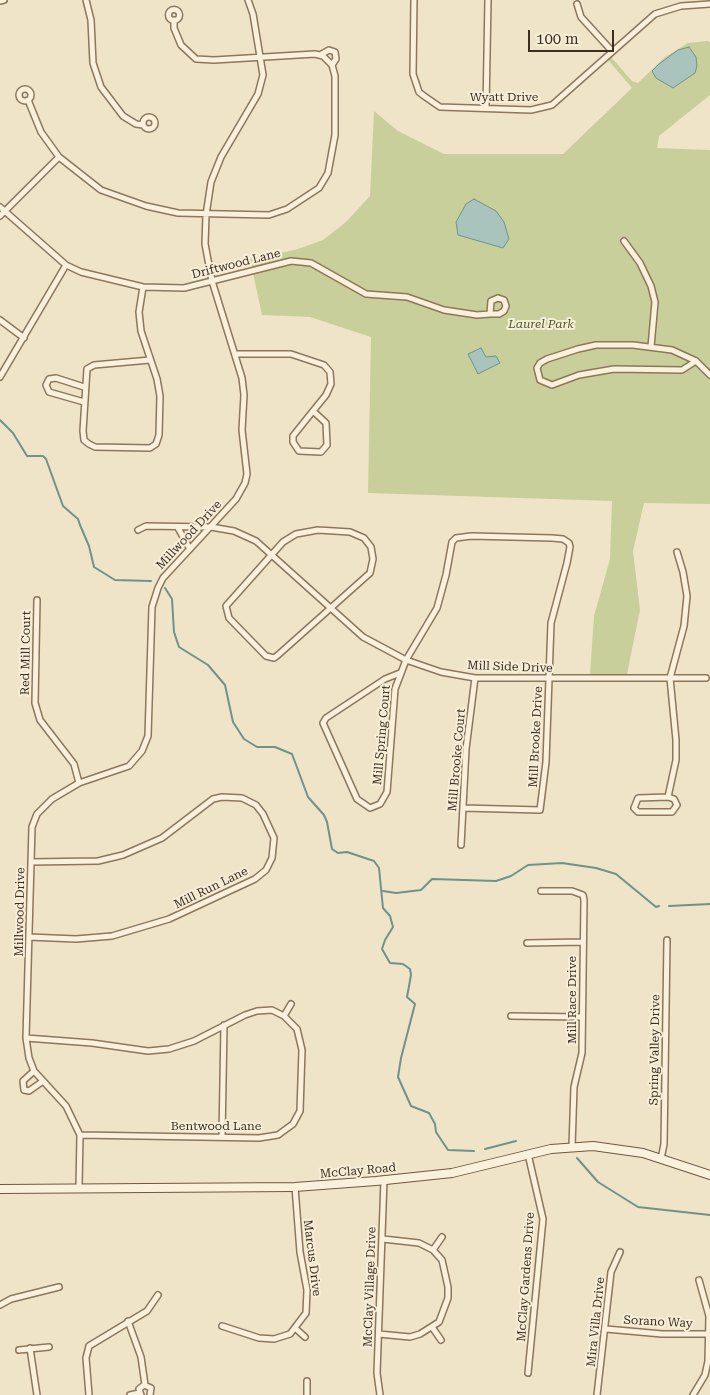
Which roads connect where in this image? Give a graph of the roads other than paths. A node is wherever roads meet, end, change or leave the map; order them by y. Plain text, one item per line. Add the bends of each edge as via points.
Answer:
1 (4, 0) edge
2 (86, 0) edge
3 (248, 0) edge
4 (414, 0) edge
5 (488, 0) edge
6 (0, 1) edge
7 (577, 4) dead end
8 (710, 4) edge
9 (174, 20) dead end
10 (611, 50) junction
11 (320, 55) junction
12 (261, 57) junction
13 (332, 64) junction
14 (28, 100) dead end
15 (486, 108) junction
16 (143, 125) dead end
17 (59, 157) junction
18 (1, 212) edge
19 (206, 215) junction
20 (624, 241) dead end
21 (66, 265) junction
22 (212, 281) junction
23 (143, 287) junction
24 (490, 314) dead end
25 (0, 320) edge
26 (24, 338) junction
27 (651, 347) junction
28 (236, 354) junction
29 (150, 360) junction
30 (696, 361) junction
31 (710, 375) edge
32 (0, 376) edge
33 (84, 387) junction
34 (84, 402) junction
35 (313, 411) junction
36 (211, 527) junction
37 (178, 528) junction
38 (138, 530) dead end
39 (190, 549) junction
40 (677, 552) dead end
41 (272, 553) junction
42 (37, 600) dead end
43 (330, 609) junction
44 (406, 660) junction
45 (400, 673) junction
46 (476, 678) junction
47 (550, 678) junction
48 (670, 678) junction
49 (706, 678) dead end
50 (79, 783) junction
51 (668, 797) junction
52 (463, 808) junction
53 (461, 845) dead end
54 (30, 862) junction
55 (541, 890) dead end
56 (29, 937) junction
57 (667, 940) dead end
58 (582, 942) junction
59 (527, 943) dead end
60 (291, 1004) dead end
61 (284, 1016) junction
62 (511, 1016) dead end
63 (581, 1017) junction
64 (224, 1025) junction
65 (26, 1038) junction
66 (34, 1071) junction
67 (43, 1081) junction
68 (80, 1135) junction
69 (222, 1137) junction
70 (572, 1147) junction
71 (528, 1154) junction
72 (661, 1159) junction
73 (710, 1175) edge
74 (384, 1180) junction
75 (79, 1187) junction
76 (295, 1187) junction
77 (0, 1189) edge
78 (442, 1237) dead end
79 (383, 1239) junction
80 (433, 1250) junction
81 (620, 1252) dead end
82 (698, 1280) dead end
83 (60, 1286) dead end
84 (158, 1295) dead end
85 (0, 1305) edge
86 (128, 1321) junction
87 (222, 1326) dead end
88 (432, 1327) junction
89 (295, 1328) junction
90 (606, 1329) junction
91 (378, 1334) junction
92 (708, 1334) junction
93 (305, 1337) dead end
94 (441, 1340) dead end
95 (49, 1347) dead end
96 (30, 1348) junction
97 (20, 1350) dead end
98 (528, 1373) dead end
99 (307, 1382) dead end
100 (145, 1385) junction
101 (140, 1394) edge
102 (37, 1395) edge
103 (89, 1395) edge
104 (130, 1395) edge
105 (151, 1395) edge
106 (307, 1395) edge
107 (380, 1395) edge
108 (597, 1395) edge
109 (693, 1395) edge

1 - 6 street
2 - 16 street via 91,20 93,63 101,87 123,116
3 - 12 street, Millwood Drive
4 - 15 street, Wyatt Drive via 413,74 419,92 440,107
5 - 15 street
7 - 10 street via 581,17
8 - 10 street, Wyatt Drive via 681,6 655,14
9 - 12 street via 181,44 196,59
10 - 15 street, Wyatt Drive via 552,105 531,110
11 - 12 street
11 - 13 street
11 - 13 street via 330,50 335,52 336,59
12 - 19 street, Millwood Drive via 263,75 258,94 221,157 211,182
13 - 19 street via 336,76 335,135 328,173 319,188 288,209 269,215
14 - 17 street via 41,132
17 - 18 street
17 - 19 street via 101,190 146,206
18 - 21 street, Driftwood Lane
19 - 22 street, Millwood Drive via 205,244
20 - 27 street via 651,286 654,302
21 - 23 street, Driftwood Lane via 81,272
21 - 26 street
22 - 23 street, Driftwood Lane via 177,289
22 - 24 street, Driftwood Lane via 292,260 311,263 366,294 407,296 444,310
22 - 28 street, Millwood Drive
23 - 29 street via 139,312
25 - 26 street
26 - 32 street
27 - 30 street via 672,350
27 - 30 street via 612,344 578,349 540,363 538,375 544,384 552,385 579,375 614,369 682,370
28 - 35 street via 291,354 324,365 330,372 332,384
28 - 36 street, Millwood Drive via 244,396 242,430 247,474 236,499
29 - 33 street via 94,365 87,369
29 - 34 street via 160,396 159,436 150,448 95,447 88,444 83,435
30 - 31 street
33 - 34 street
33 - 34 street via 56,378 49,379 46,386 49,392
35 - 35 street via 293,436 299,451 321,452 327,445 326,423
36 - 37 street, Mill Side Drive
36 - 39 street, Millwood Drive
36 - 41 street, Mill Side Drive via 234,531
37 - 38 street, Mill Side Drive via 146,526
37 - 39 street
39 - 50 street, Millwood Drive via 163,578 152,607 148,736 142,751 129,766
40 - 48 street via 687,596 684,626
41 - 43 street, Mill Side Drive
41 - 43 street via 283,542 307,531 350,532 364,538 372,547 370,573
41 - 43 street via 226,606 229,618 266,656 274,658
42 - 50 street, Red Mill Court via 36,703 40,720 74,764
43 - 44 street, Mill Side Drive via 363,637
44 - 45 street, Mill Spring Court
44 - 46 street, Mill Side Drive via 441,672
44 - 47 street, Mill Spring Court via 437,608 452,542 456,538 563,539 570,547 551,623
45 - 45 street, Mill Spring Court via 384,679 323,723 357,799 370,808 380,804 387,792 395,689
46 - 47 street, Mill Side Drive
46 - 52 street, Mill Brooke Court via 466,749
47 - 48 street, Mill Side Drive
47 - 52 street, Mill Brooke Drive via 540,810
48 - 49 street, Mill Side Drive
48 - 51 street via 676,760
50 - 54 street, Millwood Drive via 52,799 37,814 32,827
51 - 51 street via 638,798 634,808 638,812 672,812 677,805
52 - 53 street, Mill Brooke Court
54 - 56 street, Millwood Drive
54 - 56 street, Mill Run Lane via 98,860 123,855 162,838 213,799 222,797 242,798 256,805 274,838 272,858 256,879 169,919 112,936 76,939
55 - 58 street, Mill Race Drive via 572,891 583,895
56 - 65 street, Millwood Drive
57 - 72 street, Spring Valley Drive via 664,1144
58 - 59 street
58 - 63 street, Mill Race Drive
60 - 61 street
61 - 64 street via 272,1010 257,1011
61 - 69 street, Bentwood Lane via 301,1038 300,1111 292,1124 278,1134 259,1138
62 - 63 street
63 - 70 street, Mill Race Drive via 581,1061 574,1086
64 - 65 street via 194,1041 169,1049 148,1051
64 - 69 street
65 - 66 street, Millwood Drive
66 - 67 street, Millwood Drive
66 - 67 street via 23,1081 24,1090 29,1091
67 - 68 street, Millwood Drive via 66,1106
68 - 69 street, Bentwood Lane
68 - 75 street, Millwood Drive
70 - 71 main road, McClay Road
70 - 72 main road, McClay Road via 611,1147
71 - 74 main road, McClay Road via 452,1173
71 - 98 street, McClay Gardens Drive via 542,1219
72 - 73 main road, McClay Road
74 - 76 main road, McClay Road
74 - 79 street, McClay Village Drive
75 - 76 main road, McClay Road
75 - 77 main road, McClay Road
76 - 89 street, Marcus Drive via 300,1252 307,1290 306,1313
78 - 80 street
79 - 80 street via 419,1243
79 - 91 street, McClay Village Drive
80 - 88 street via 442,1260 448,1287 444,1311 439,1322
81 - 90 street, Mira Villa Drive via 611,1272
82 - 92 street via 708,1309
83 - 85 street
84 - 86 street via 147,1311
86 - 100 street via 134,1331
86 - 103 street via 86,1351
87 - 89 street via 259,1338 274,1339 290,1334
88 - 91 street via 410,1337
88 - 94 street
89 - 93 street
90 - 92 street, Sorano Way
90 - 108 street, Mira Villa Drive
91 - 107 street, McClay Village Drive
92 - 109 street via 705,1375
95 - 96 street
96 - 97 street
96 - 102 street
99 - 106 street
100 - 101 street via 139,1388
100 - 105 street via 151,1388
101 - 104 street

